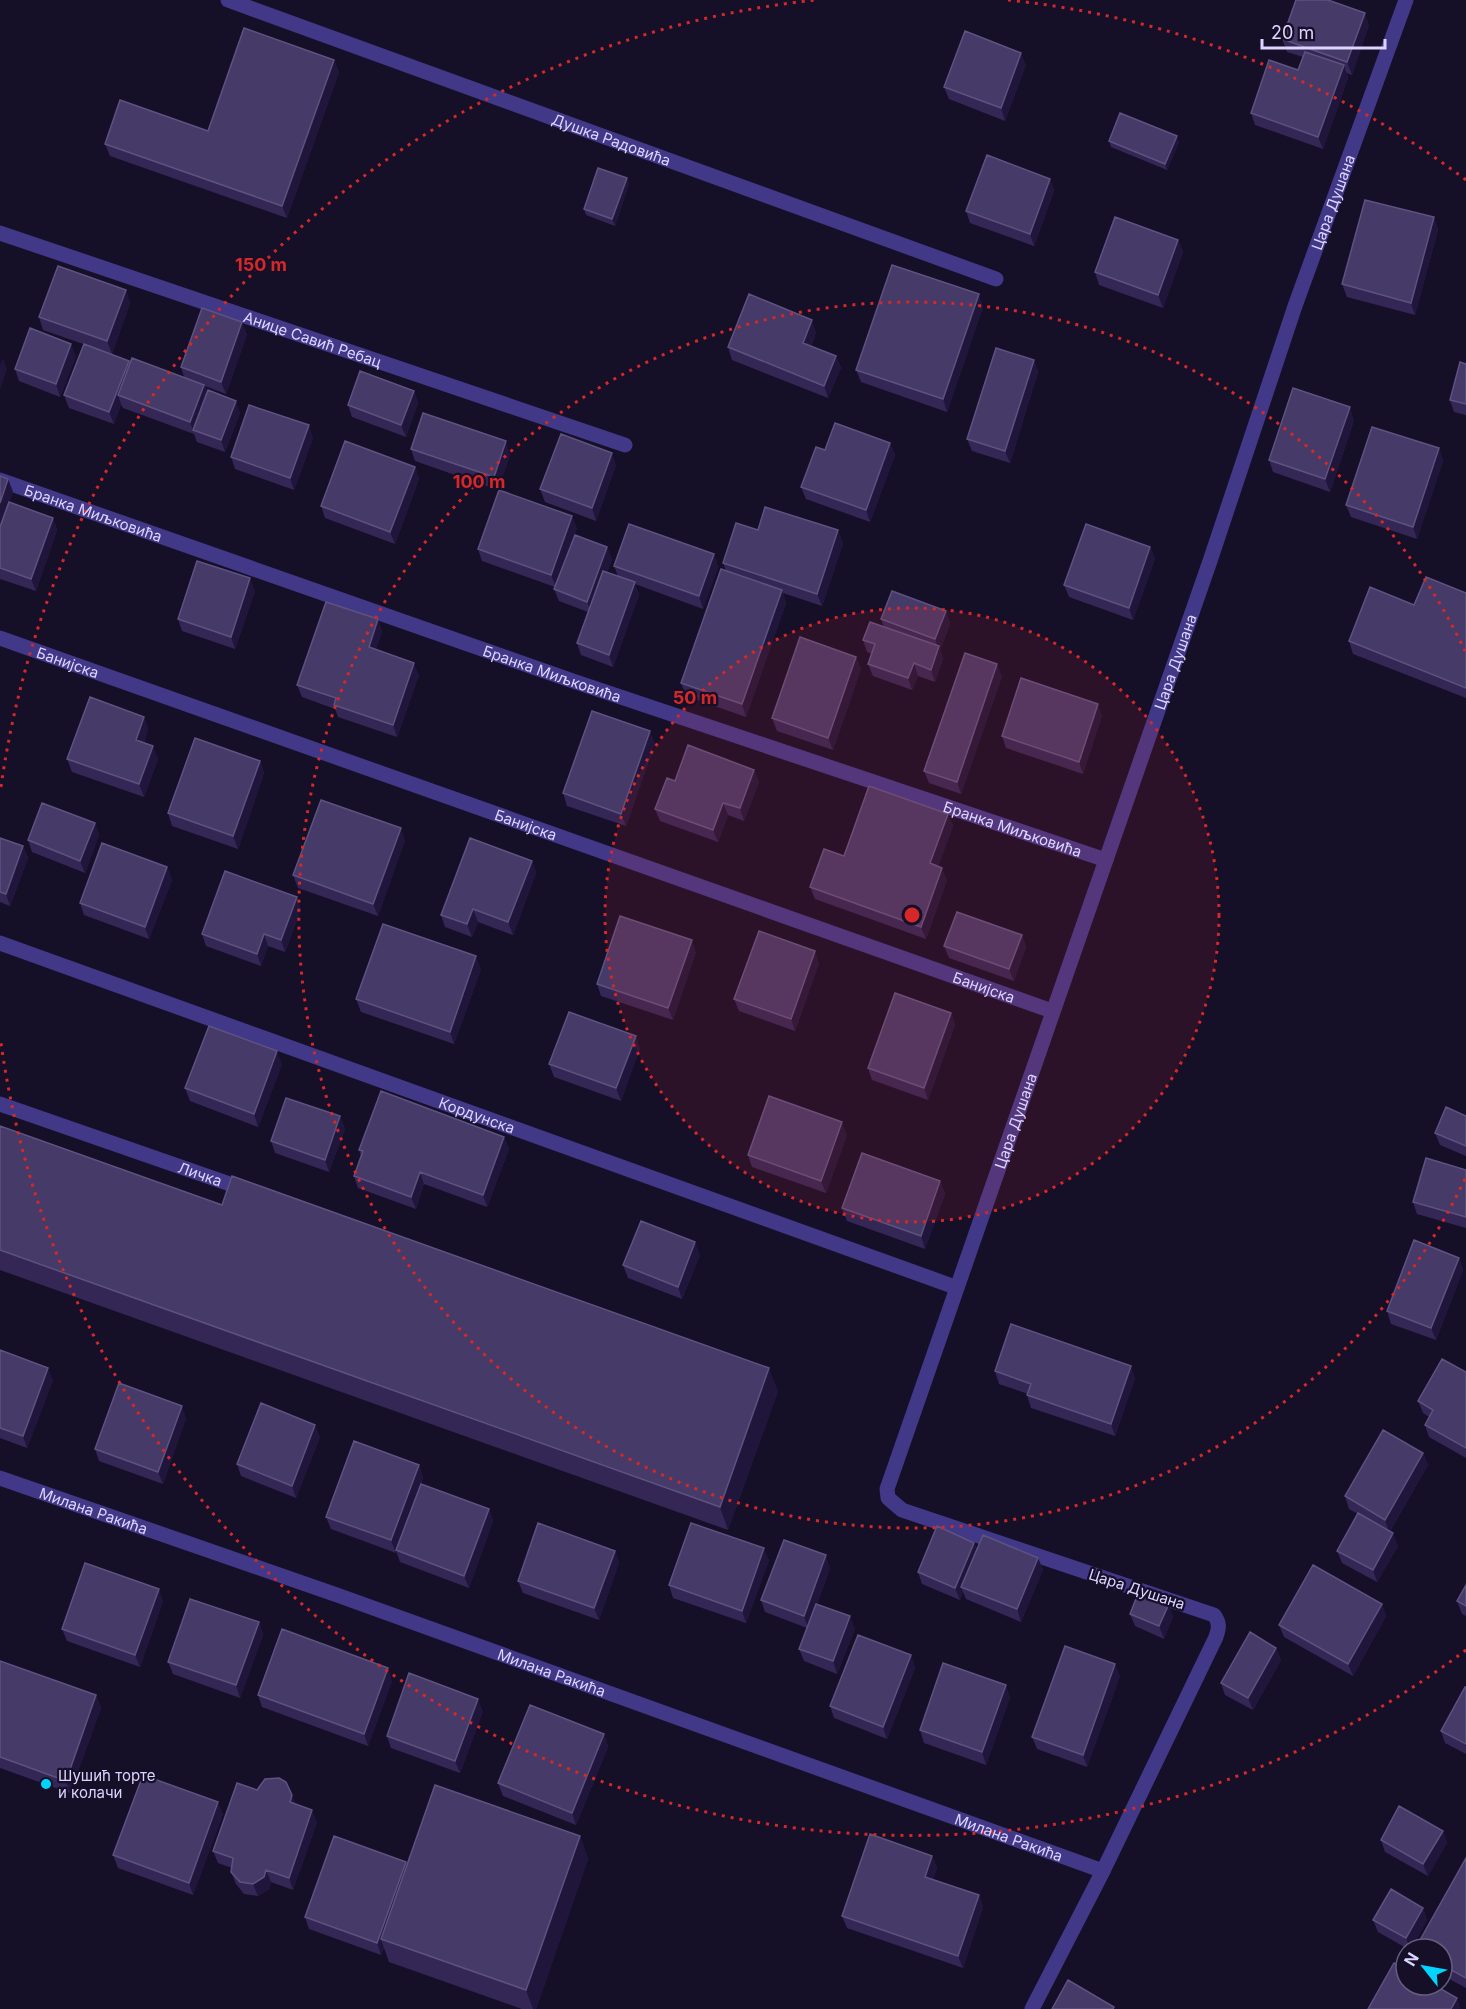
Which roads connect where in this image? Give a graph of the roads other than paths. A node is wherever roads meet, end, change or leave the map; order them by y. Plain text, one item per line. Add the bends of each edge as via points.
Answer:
1 (228, 0) edge
2 (1406, 0) edge
3 (0, 232) edge
4 (996, 279) dead end
5 (625, 445) dead end
6 (0, 480) edge
7 (0, 638) edge
8 (1106, 860) junction
9 (0, 943) edge
10 (1052, 1011) junction
11 (0, 1104) edge
12 (258, 1194) edge
13 (955, 1287) junction
14 (0, 1478) edge
15 (1103, 1871) junction
16 (1032, 2009) edge

1 - 4 street, Душка Радовића
2 - 8 street, Цара Душана via 1295,306
3 - 5 street, Анице Савић Ребац
6 - 8 street, Бранка Миљковића via 573,681
7 - 10 street, Банијска
8 - 10 street, Цара Душана
9 - 13 street, Кордунска
10 - 13 street, Цара Душана
11 - 12 street, Личка
13 - 15 street, Цара Душана via 901,1443 887,1489 888,1498 902,1510 1214,1615 1218,1620 1216,1637
14 - 15 street, Милана Ракића
15 - 16 street, Цара Душана

